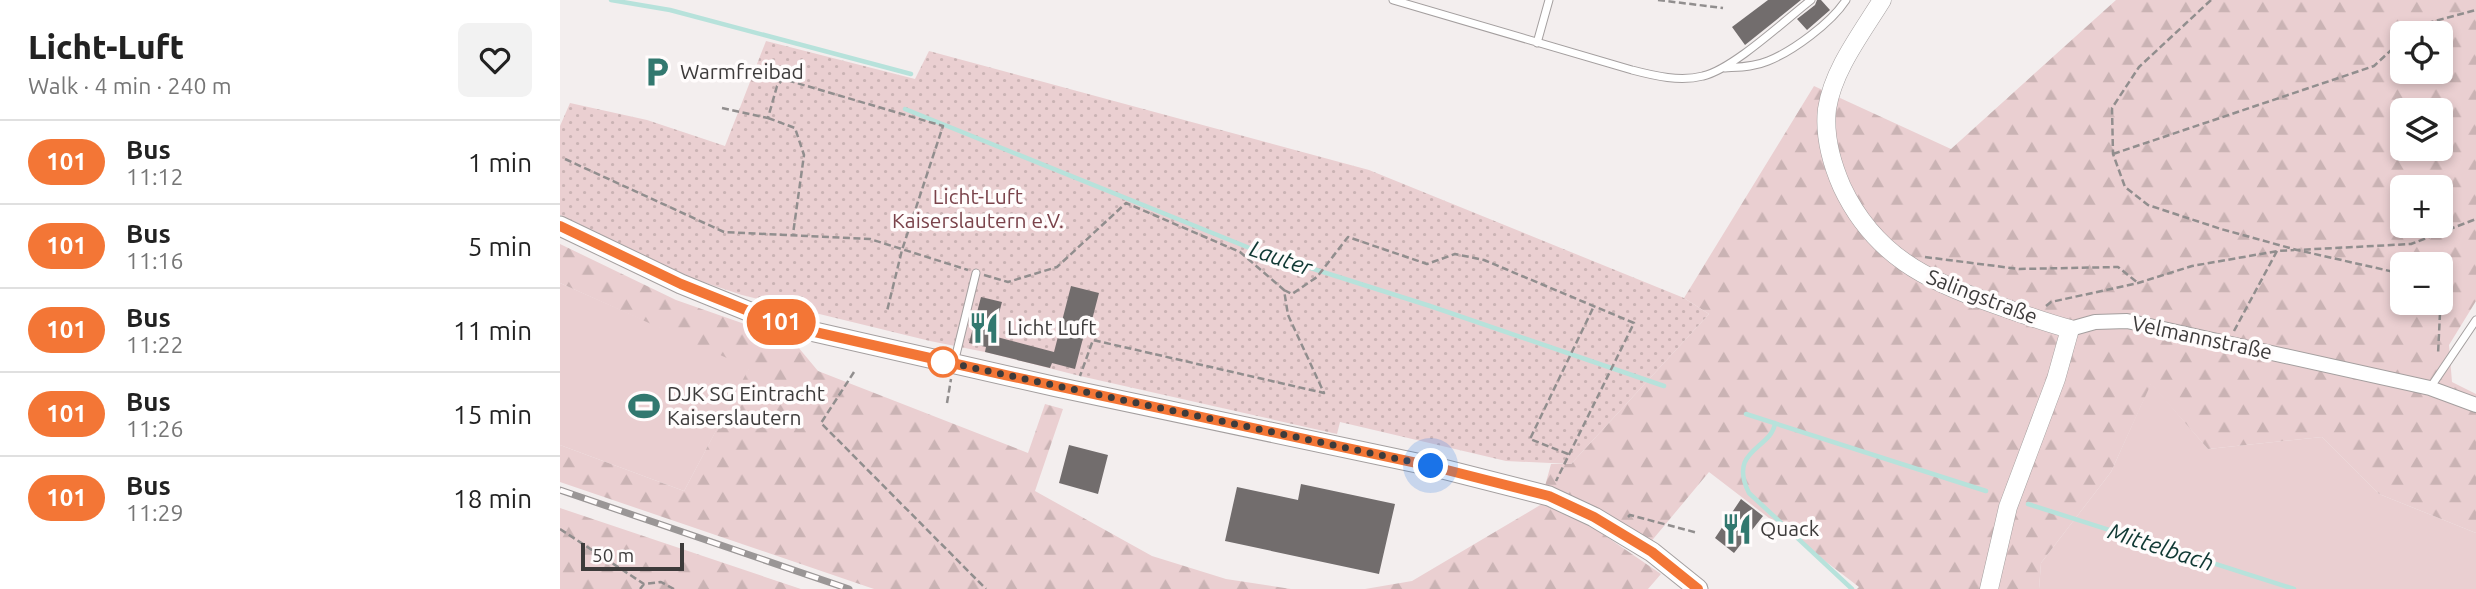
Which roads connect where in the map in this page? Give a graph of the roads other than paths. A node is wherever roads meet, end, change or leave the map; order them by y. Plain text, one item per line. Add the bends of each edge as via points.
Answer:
1 (1394, 0) edge
2 (1549, 0) edge
3 (1811, 0) edge
4 (1846, 0) edge
5 (1882, 0) edge
6 (1537, 43) junction
7 (1724, 68) junction
8 (560, 226) edge
9 (976, 273) road end
10 (2476, 320) edge
11 (2070, 329) junction
12 (954, 364) junction
13 (2432, 386) junction
14 (2476, 405) edge
15 (1698, 589) edge
16 (1989, 589) edge

1 - 6 lane
2 - 6 lane
3 - 7 lane
4 - 7 lane via 1821,27 1769,61
5 - 11 street, Salingstraße via 1835,81 1827,110 1835,171 1849,201 1867,228 1927,278
6 - 7 lane via 1661,77 1701,77
8 - 12 main road via 751,312 806,330
9 - 12 lane
10 - 13 lane
11 - 13 street, Velmannstraße via 2127,321
11 - 16 street via 2008,507
12 - 15 main road via 1520,487 1549,496 1618,531
13 - 14 street, Velmannstraße

